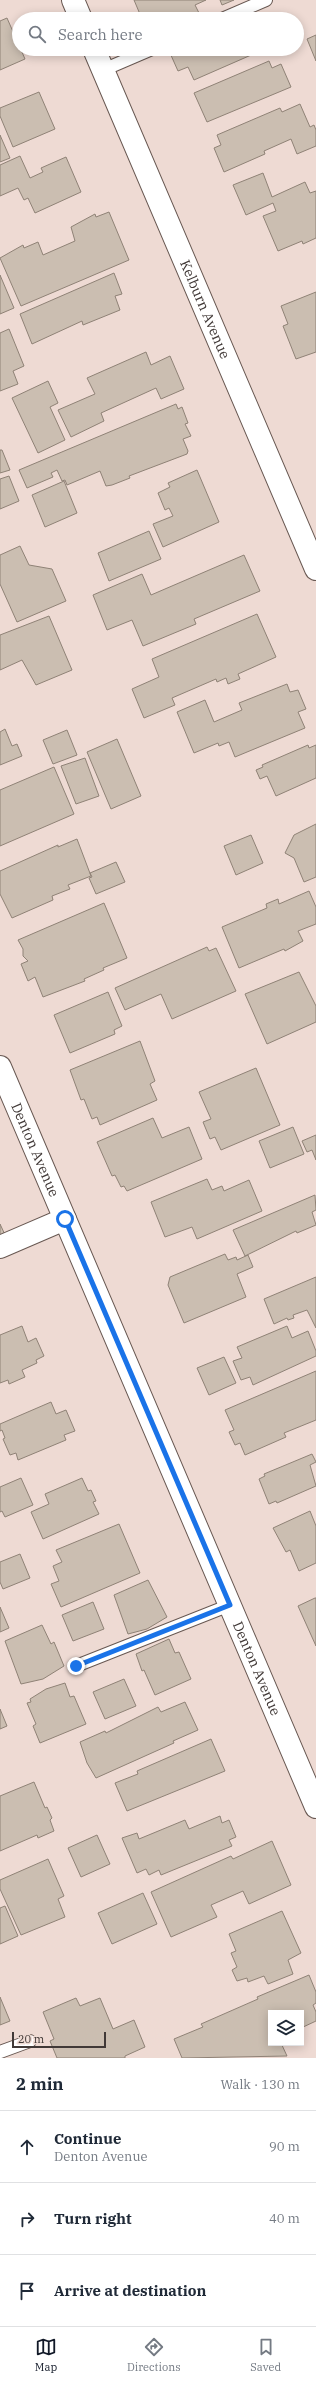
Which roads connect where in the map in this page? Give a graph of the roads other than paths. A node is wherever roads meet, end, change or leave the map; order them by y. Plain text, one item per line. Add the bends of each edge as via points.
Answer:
1 (73, 0) edge
2 (266, 0) edge
3 (78, 12) edge
4 (238, 12) edge
5 (97, 56) edge
6 (136, 56) edge
7 (103, 70) junction
8 (316, 569) edge
9 (0, 1067) edge
10 (65, 1219) junction
11 (0, 1247) edge
12 (230, 1605) junction
13 (76, 1666) dead end
14 (316, 1807) edge
15 (30, 2041) dead end
16 (0, 2052) edge

1 - 3 street
2 - 4 lane
5 - 7 street, Kelburn Avenue
6 - 7 lane
7 - 8 street, Kelburn Avenue
9 - 10 street, Denton Avenue
10 - 11 street
10 - 12 street, Denton Avenue
12 - 13 lane
12 - 14 street, Denton Avenue
15 - 16 lane

